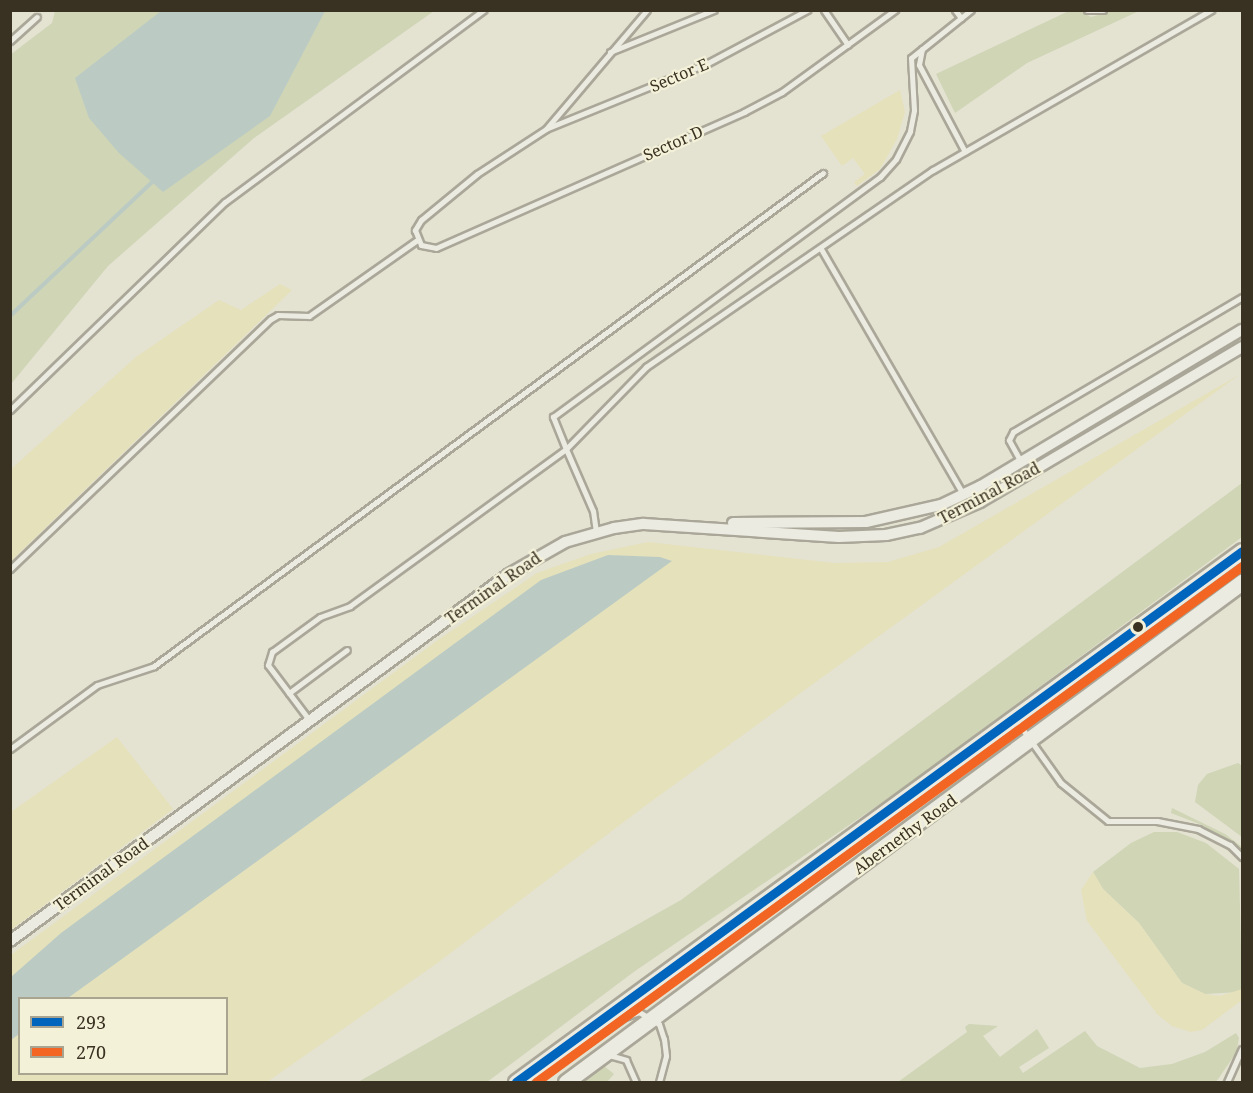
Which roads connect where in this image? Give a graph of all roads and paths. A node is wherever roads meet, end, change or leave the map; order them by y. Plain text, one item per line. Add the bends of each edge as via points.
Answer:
1 (484, 10) edge
2 (647, 10) edge
3 (714, 10) edge
4 (807, 10) edge
5 (824, 10) edge
6 (895, 10) edge
7 (955, 10) edge
8 (971, 10) edge
9 (1087, 10) edge
10 (1102, 10) edge
11 (1211, 10) edge
12 (37, 17) dead end
13 (960, 18) junction
14 (10, 41) edge
15 (930, 41) junction
16 (848, 45) junction
17 (610, 52) junction
18 (546, 129) junction
19 (965, 152) junction
20 (823, 173) dead end
21 (417, 240) junction
22 (821, 249) junction
23 (1242, 297) edge
24 (1242, 330) edge
25 (1242, 347) edge
26 (10, 410) edge
27 (566, 448) junction
28 (1021, 462) junction
29 (964, 495) junction
30 (670, 524) junction
31 (596, 532) junction
32 (1242, 551) edge
33 (10, 569) edge
34 (1242, 582) edge
35 (347, 650) dead end
36 (290, 693) junction
37 (1015, 719) junction
38 (310, 721) junction
39 (1031, 741) junction
40 (10, 749) edge
41 (1242, 857) edge
42 (10, 941) edge
43 (653, 1019) junction
44 (1242, 1049) edge
45 (597, 1060) junction
46 (520, 1080) edge
47 (566, 1083) edge
48 (636, 1083) edge
49 (659, 1083) edge
50 (1227, 1083) edge

1 - 26 lane via 225,202
2 - 17 lane
3 - 17 lane
4 - 18 lane, Sector E via 706,64
5 - 16 lane
6 - 16 lane, Sector D
7 - 13 lane
8 - 13 lane
9 - 10 lane
11 - 19 lane
12 - 14 lane
13 - 15 lane
15 - 19 lane via 917,61
15 - 27 lane via 910,58 913,119 906,143 888,169 553,417
16 - 21 lane, Sector D via 782,92 744,112 436,248 425,247
17 - 18 lane
18 - 21 lane via 477,174 421,220 415,230
19 - 22 lane
20 - 40 lane via 154,666 97,685
21 - 33 lane via 309,316 278,315 271,319
22 - 27 lane via 646,367
22 - 29 lane
23 - 28 lane via 1013,432 1009,440
24 - 28 street
25 - 30 street, Terminal Road via 980,502 920,528 886,535 839,537
27 - 31 lane via 593,511
27 - 36 lane via 350,606 320,617 272,652 268,665
28 - 29 street
29 - 30 street via 886,520
30 - 31 street, Terminal Road
31 - 38 street, Terminal Road via 536,556
32 - 37 main road, Abernethy Road
34 - 39 main road, Abernethy Road
35 - 36 lane
36 - 38 lane
37 - 39 lane
37 - 46 main road, Abernethy Road
38 - 42 street, Terminal Road
39 - 41 lane via 1062,783 1108,821 1157,821 1198,829 1230,845
39 - 43 main road, Abernethy Road
43 - 45 main road, Abernethy Road
43 - 46 lane via 639,1011 632,1012 569,1056
43 - 49 lane via 666,1048
44 - 50 lane
45 - 47 main road, Abernethy Road
45 - 48 lane via 619,1056 632,1067

